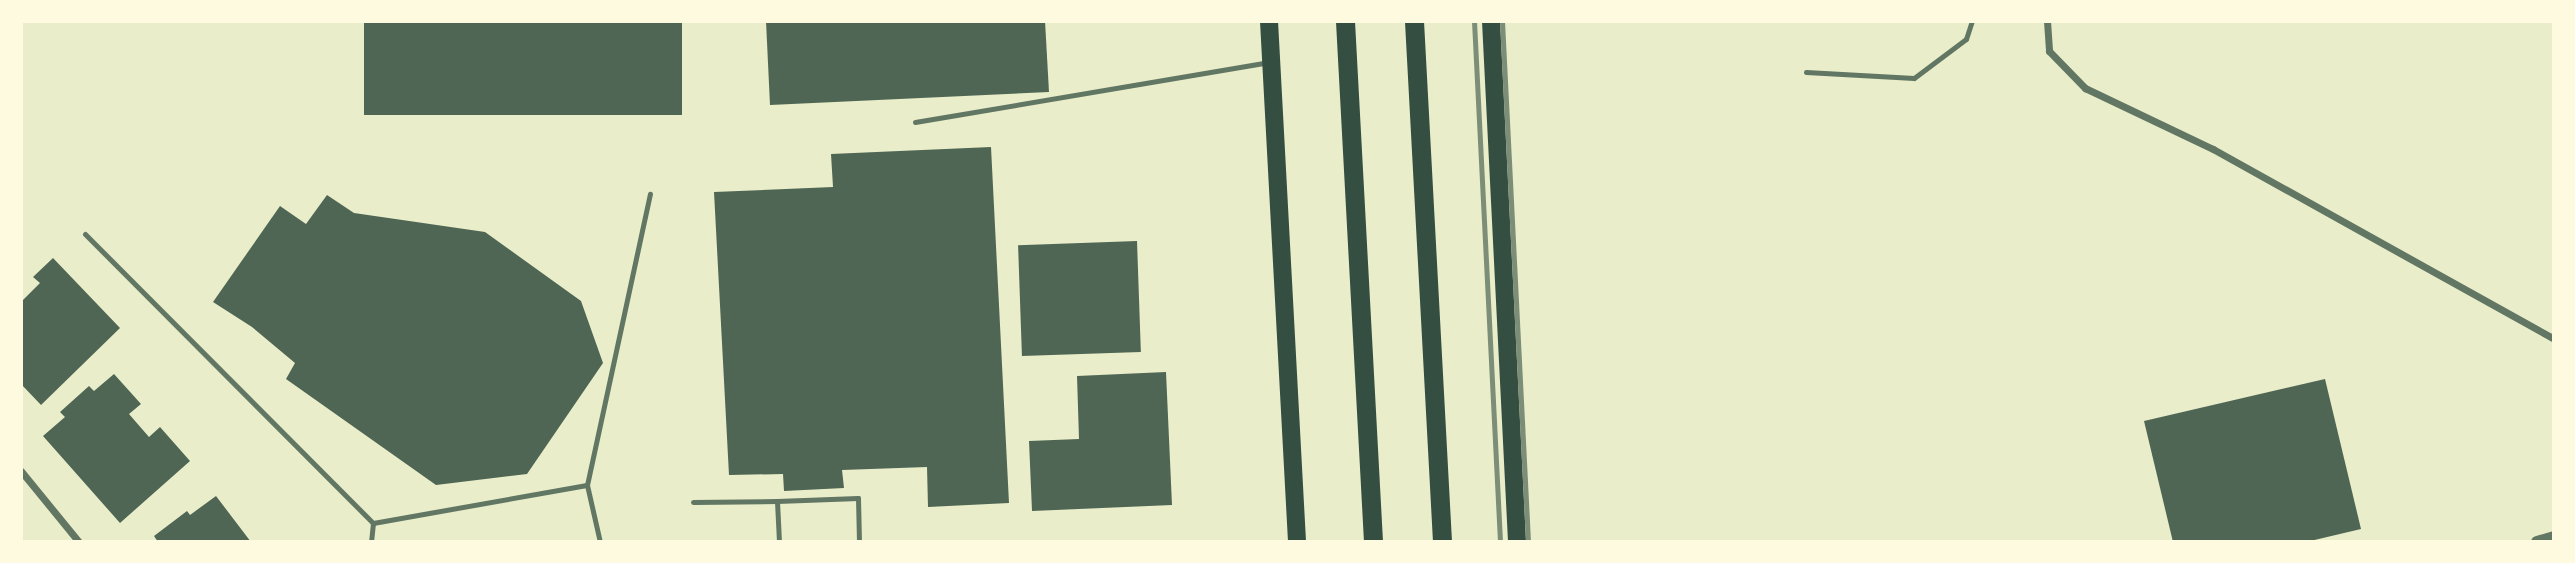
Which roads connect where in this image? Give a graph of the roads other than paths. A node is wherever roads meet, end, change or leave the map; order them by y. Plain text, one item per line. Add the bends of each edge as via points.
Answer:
1 (1269, 21) edge
2 (1345, 21) edge
3 (1413, 21) edge
4 (1491, 21) edge
5 (1972, 21) edge
6 (2047, 21) edge
7 (1272, 62) junction
8 (1806, 72) dead end
9 (915, 122) dead end
10 (650, 194) dead end
11 (85, 234) dead end
12 (2554, 339) edge
13 (21, 471) edge
14 (587, 485) junction
15 (777, 501) junction
16 (693, 502) dead end
17 (373, 523) junction
18 (2554, 537) edge
19 (79, 542) edge
20 (371, 542) edge
21 (600, 542) edge
22 (779, 542) edge
23 (859, 542) edge
24 (1297, 542) edge
25 (1373, 542) edge
26 (1442, 542) edge
27 (1517, 542) edge
28 (2537, 542) edge

1 - 7 main road
2 - 25 highway
3 - 26 highway
4 - 27 main road
5 - 8 lane via 1966,39 1914,78
6 - 12 street via 2049,51 2085,88 2213,149
7 - 9 lane
7 - 24 main road
10 - 14 lane
11 - 17 lane
13 - 19 street
14 - 17 lane
14 - 21 lane
15 - 16 lane
15 - 22 lane
15 - 23 lane via 858,498
17 - 20 lane
18 - 28 street

